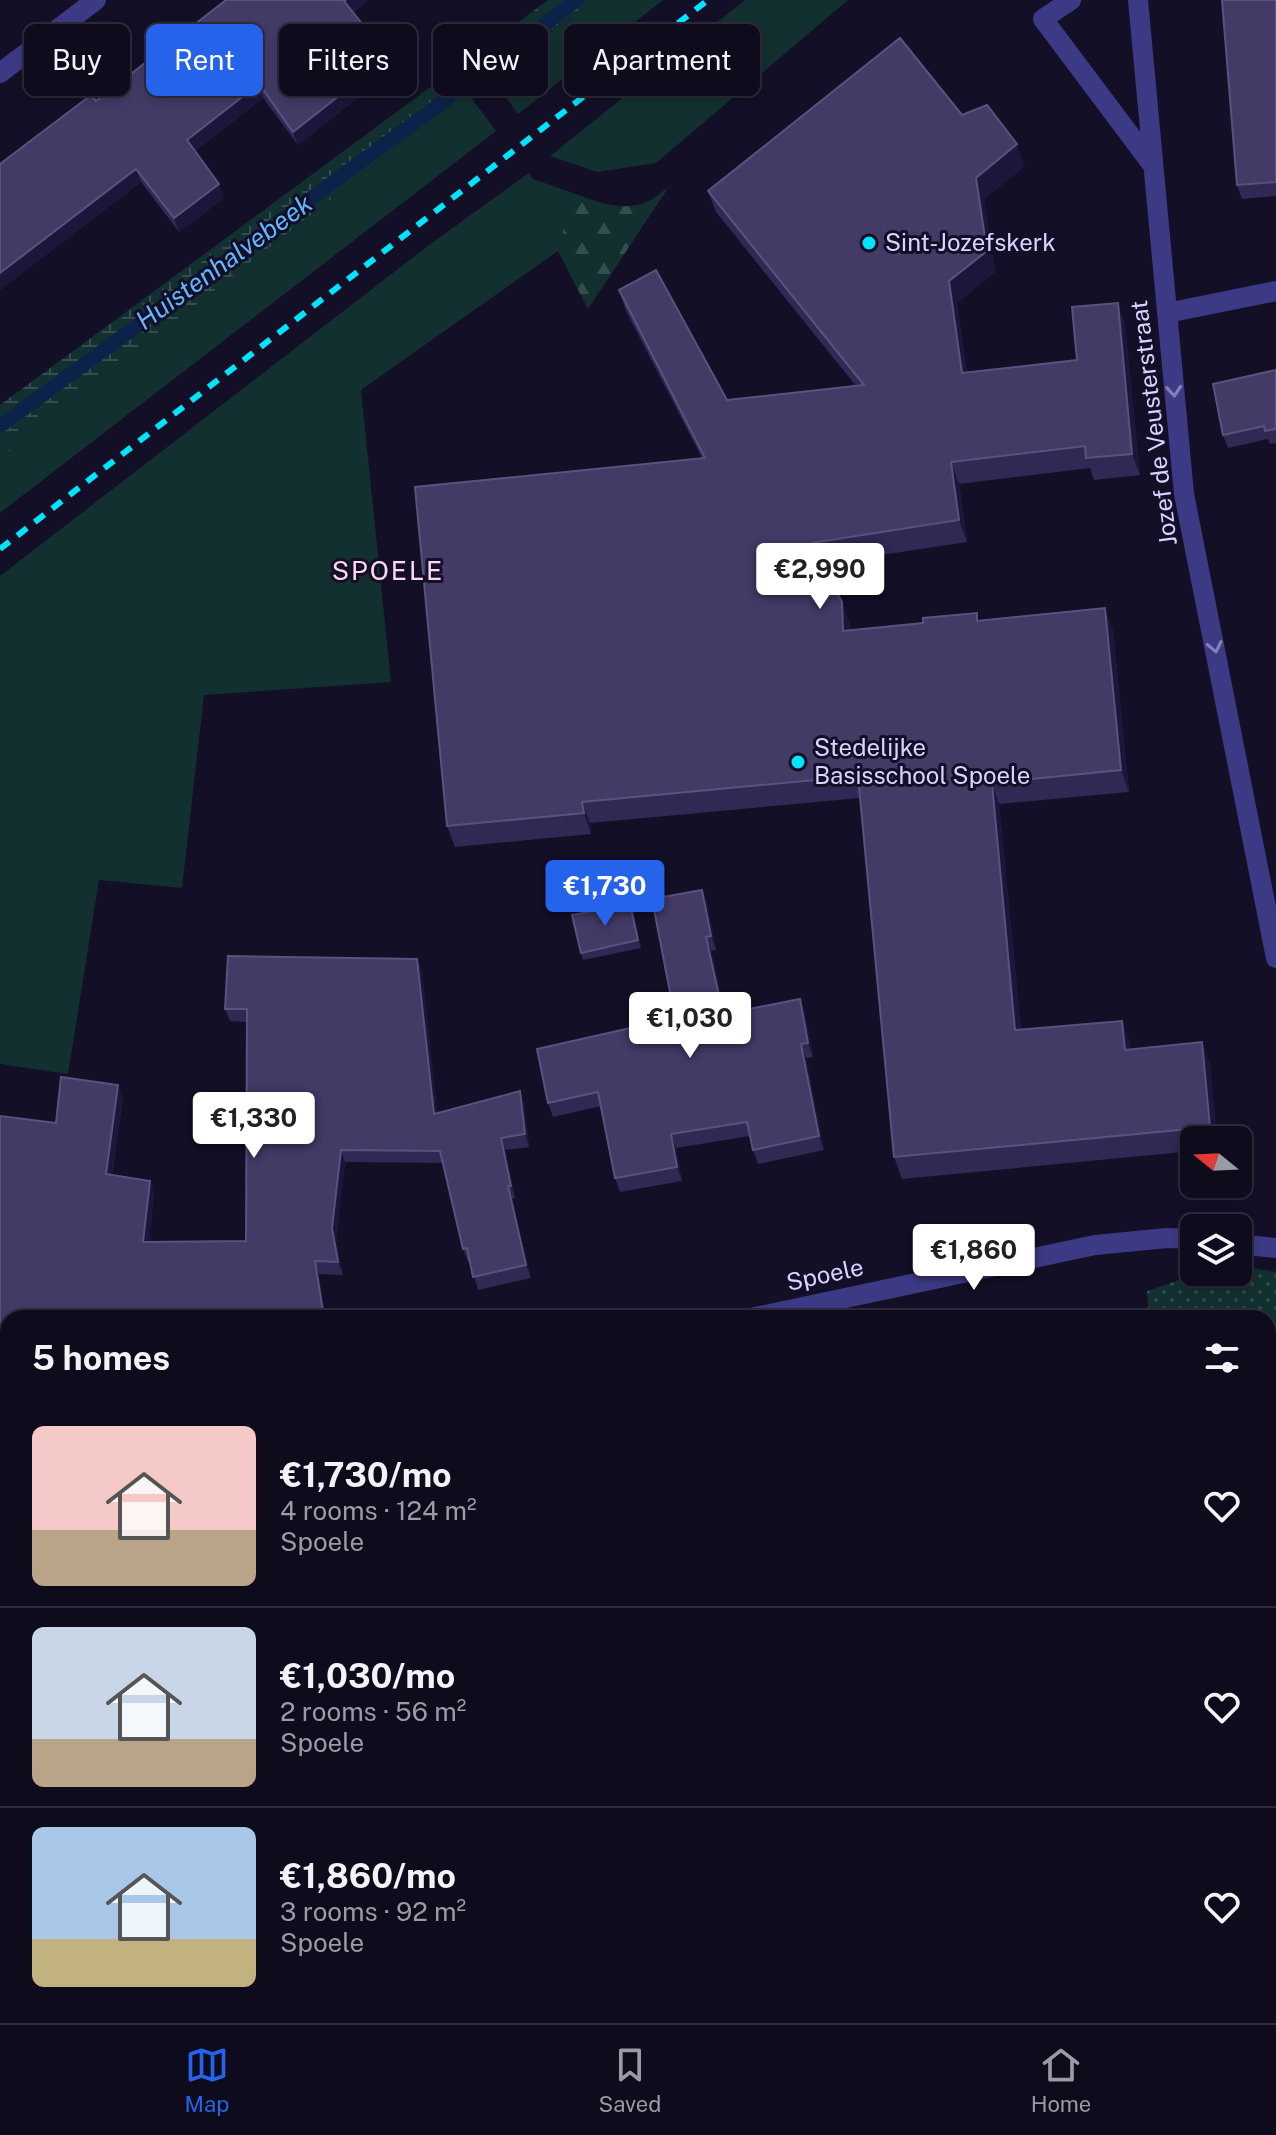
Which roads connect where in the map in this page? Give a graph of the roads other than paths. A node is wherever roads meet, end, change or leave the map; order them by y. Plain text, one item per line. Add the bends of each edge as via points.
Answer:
1 (96, 0) edge
2 (1071, 0) edge
3 (1138, 0) edge
4 (0, 73) edge
5 (1151, 163) junction
6 (1276, 291) edge
7 (1167, 313) junction
8 (1268, 885) edge
9 (1276, 958) edge
10 (1180, 1238) edge
11 (1252, 1245) edge
12 (1276, 1248) edge
13 (789, 1310) edge

1 - 4 street
2 - 5 street via 1043,19
3 - 5 street, Jozef de Veusterstraat
5 - 7 street, Jozef de Veusterstraat
6 - 7 street
7 -> 8 street, Jozef de Veusterstraat via 1184,494
8 - 9 street, Jozef de Veusterstraat
10 - 13 street, Spoele via 1095,1245
11 - 12 street

